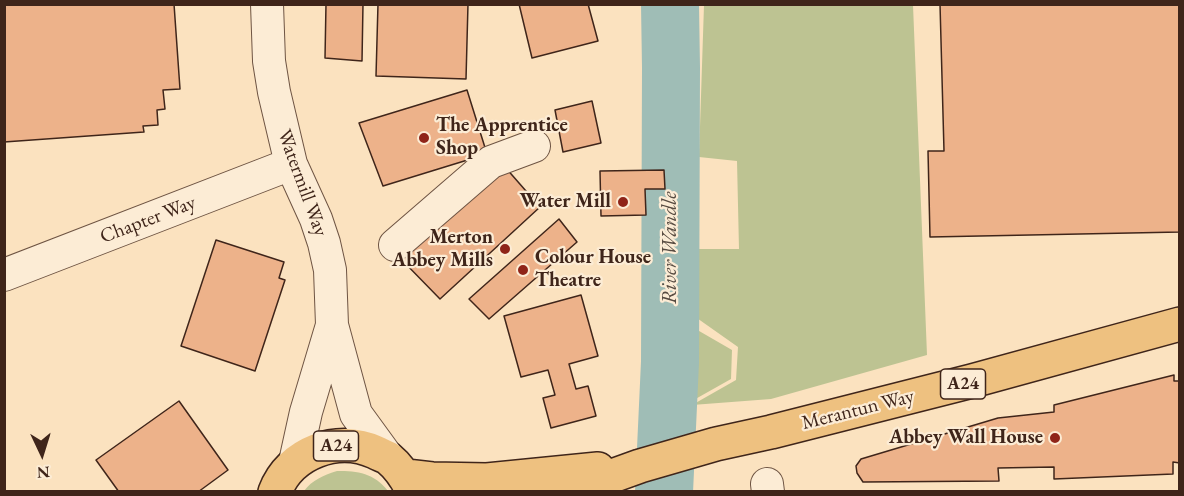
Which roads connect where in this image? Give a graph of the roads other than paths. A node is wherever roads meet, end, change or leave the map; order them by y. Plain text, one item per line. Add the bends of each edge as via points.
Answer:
1 (267, 4) edge
2 (534, 146) dead end
3 (291, 164) junction
4 (395, 245) dead end
5 (4, 275) edge
6 (1179, 324) edge
7 (332, 325) junction
8 (295, 462) junction
9 (640, 465) junction
10 (402, 475) edge
11 (275, 492) edge
12 (568, 492) edge

1 - 3 street, Watermill Way via 268,61
2 - 4 street via 491,162
3 - 5 street, Chapter Way
3 - 7 street, Watermill Way via 324,243 330,270
6 - 9 highway, Merantun Way / A24
7 - 8 street
7 - 10 street via 356,414
8 - 10 highway, A24 via 316,450 340,445 365,448
8 - 11 highway, A24
9 - 10 highway, Merantun Way / A24 via 487,480
9 - 12 highway, Merantun Way / A24

